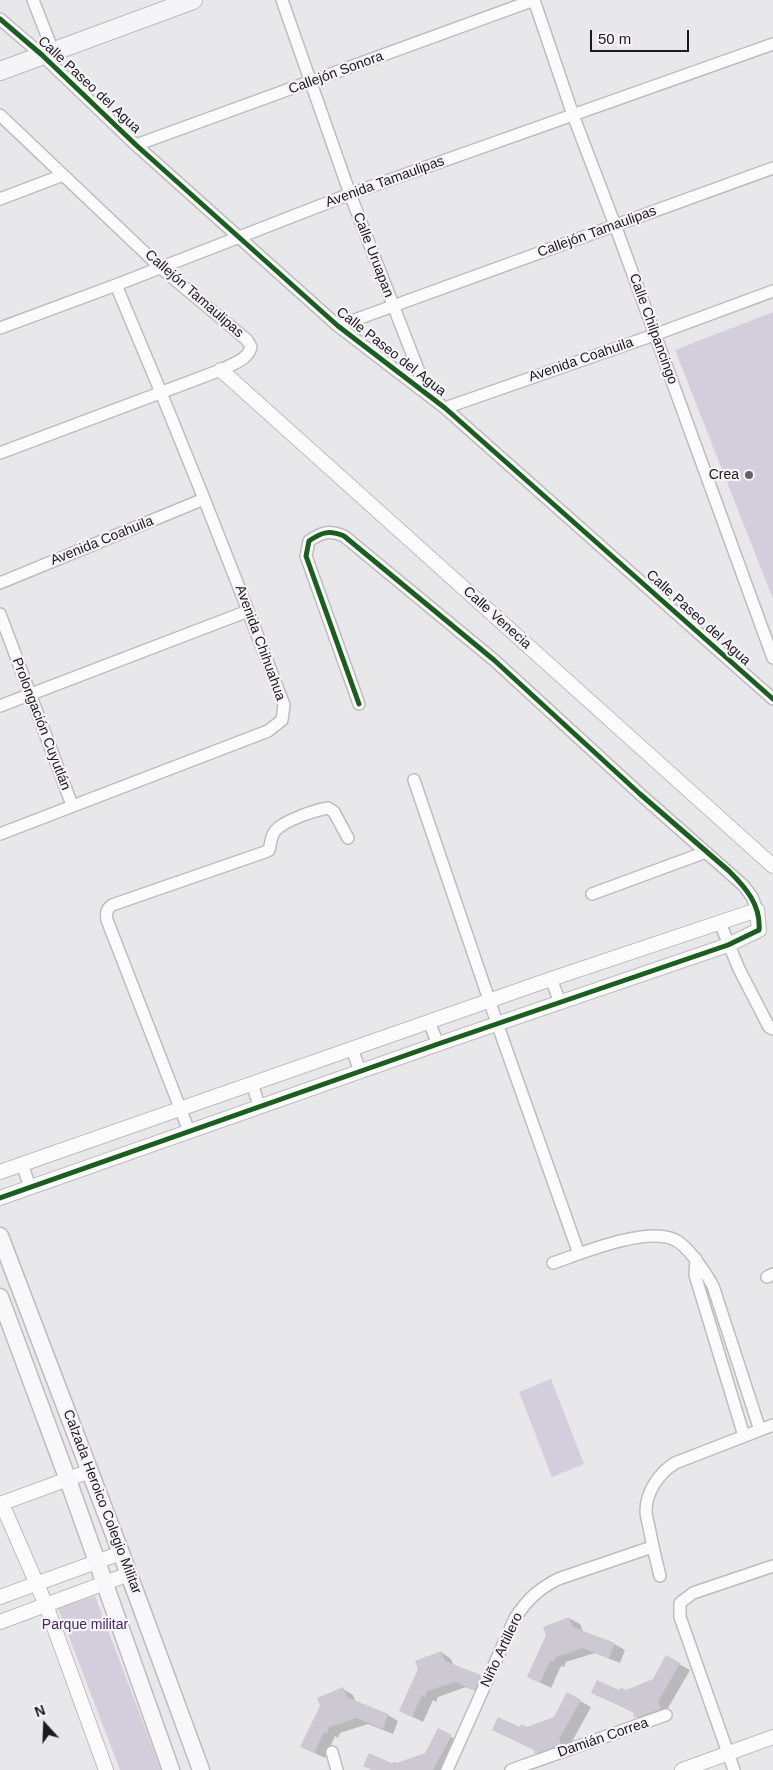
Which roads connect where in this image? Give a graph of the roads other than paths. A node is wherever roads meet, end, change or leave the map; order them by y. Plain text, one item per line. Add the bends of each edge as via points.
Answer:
1 (33, 0) edge
2 (193, 0) edge
3 (282, 0) edge
4 (534, 0) edge
5 (0, 18) edge
6 (773, 44) edge
7 (48, 53) junction
8 (0, 71) edge
9 (311, 83) junction
10 (0, 115) edge
11 (573, 115) junction
12 (136, 145) junction
13 (773, 168) edge
14 (63, 175) junction
15 (350, 194) junction
16 (0, 199) edge
17 (616, 225) junction
18 (238, 237) junction
19 (161, 268) junction
20 (116, 285) junction
21 (773, 291) edge
22 (393, 306) junction
23 (338, 326) junction
24 (0, 328) edge
25 (654, 335) junction
26 (221, 370) junction
27 (162, 392) junction
28 (428, 395) junction
29 (445, 408) junction
30 (0, 453) edge
31 (204, 499) junction
32 (0, 583) edge
33 (248, 611) junction
34 (0, 614) edge
35 (773, 658) edge
36 (30, 694) junction
37 (773, 699) edge
38 (359, 704) dead end
39 (0, 706) edge
40 (414, 780) dead end
41 (72, 805) junction
42 (0, 834) edge
43 (348, 838) dead end
44 (706, 852) junction
45 (773, 866) edge
46 (592, 894) dead end
47 (757, 910) junction
48 (720, 923) junction
49 (728, 944) junction
50 (551, 979) junction
51 (490, 1001) junction
52 (560, 1002) junction
53 (429, 1022) junction
54 (497, 1023) junction
55 (773, 1030) edge
56 (438, 1044) junction
57 (352, 1049) junction
58 (360, 1071) junction
59 (252, 1083) junction
60 (259, 1106) junction
61 (182, 1107) junction
62 (190, 1131) junction
63 (22, 1164) junction
64 (0, 1172) edge
65 (30, 1187) junction
66 (0, 1198) edge
67 (0, 1236) edge
68 (579, 1254) junction
69 (696, 1259) junction
70 (553, 1263) dead end
71 (0, 1298) edge
72 (773, 1425) edge
73 (760, 1430) junction
74 (744, 1436) junction
75 (90, 1471) junction
76 (68, 1480) junction
77 (1, 1504) edge
78 (652, 1547) junction
79 (121, 1553) junction
80 (97, 1561) junction
81 (773, 1566) edge
82 (129, 1574) junction
83 (660, 1576) dead end
84 (104, 1582) junction
85 (37, 1583) junction
86 (0, 1597) edge
87 (46, 1605) junction
88 (0, 1622) edge
89 (666, 1715) dead end
90 (773, 1736) edge
91 (332, 1752) dead end
92 (728, 1752) junction
93 (106, 1770) edge
94 (171, 1770) edge
95 (201, 1770) edge
96 (337, 1770) edge
97 (447, 1770) edge
98 (511, 1770) edge
99 (682, 1770) edge
100 (734, 1770) edge

1 - 7 street
2 - 7 main road
3 - 9 street, Calle Uruapan
4 - 9 street, Callejón Sonora
4 - 11 street, Calle Chilpancingo
5 - 7 street, Calle Paseo del Agua
6 - 11 street, Avenida Tamaulipas
7 - 8 main road
7 - 12 street, Calle Paseo del Agua
9 - 12 street, Callejón Sonora
9 - 15 street, Calle Uruapan
10 - 14 street, Callejón Tamaulipas
11 - 15 street, Avenida Tamaulipas
11 - 17 street, Calle Chilpancingo
12 - 18 street, Calle Paseo del Agua
13 - 17 street, Callejón Tamaulipas
14 - 16 street
14 - 19 street, Callejón Tamaulipas
15 - 18 street, Avenida Tamaulipas
15 - 22 street, Calle Uruapan
17 - 22 street, Callejón Tamaulipas
17 - 25 street, Calle Chilpancingo
18 - 19 street, Avenida Tamaulipas
18 - 23 street, Calle Paseo del Agua
19 - 20 street, Avenida Tamaulipas
19 - 26 street, Callejón Tamaulipas via 247,340 250,354
20 - 24 street, Avenida Tamaulipas
20 - 27 street, Avenida Chihuahua
21 - 25 street, Avenida Coahuila
22 - 23 street, Callejón Tamaulipas
22 - 28 street, Calle Uruapan
23 - 28 street, Calle Paseo del Agua
25 - 29 street, Avenida Coahuila
25 - 35 street, Calle Chilpancingo
26 - 27 street, Callejón Tamaulipas
26 - 45 street, Calle Venecia
27 - 30 street, Callejón Tamaulipas
27 - 31 street, Avenida Chihuahua
28 - 29 street, Calle Paseo del Agua
29 - 37 street, Calle Paseo del Agua
31 - 32 street, Avenida Coahuila
31 - 33 street, Avenida Chihuahua
33 - 36 street
33 - 41 street, Avenida Chihuahua via 284,705 282,720 268,731
34 - 36 street, Prolongación Cuyutlán
36 - 39 street
36 - 41 street, Prolongación Cuyutlán
38 - 44 street via 306,556 309,541 319,534 334,532 344,536 494,660
40 - 51 street
41 - 42 street, Avenida Chihuahua
43 - 61 street via 334,812 328,808 320,809 281,826 275,831 269,850 108,909 107,920
44 - 46 street
44 - 47 street via 743,884
47 - 48 street
47 - 49 street via 759,930
48 - 49 street
48 - 50 street
49 - 52 street
49 - 55 street
50 - 51 street
50 - 52 street
51 - 53 street
51 - 54 street
52 - 54 street
53 - 56 street
53 - 57 street
54 - 56 street
54 - 68 street
56 - 58 street
57 - 58 street
57 - 59 street
58 - 60 street
59 - 60 street
59 - 61 street
60 - 62 street
61 - 62 street
61 - 63 street
62 - 65 street
63 - 64 street
63 - 65 street
65 - 66 street
67 - 75 main road, Calzada Heroico Colegio Militar
68 - 69 street via 640,1235 659,1235 675,1239
68 - 70 street
69 - 73 street via 712,1286
69 - 74 street via 696,1283
71 - 76 main road, Calzada Heroico Colegio Militar
72 - 73 street
73 - 74 street
74 - 78 street via 666,1468 651,1491 646,1511
75 - 76 street
75 - 79 main road, Calzada Heroico Colegio Militar
76 - 77 street
76 - 80 main road, Calzada Heroico Colegio Militar
77 - 85 street
78 - 83 street
78 - 97 street, Niño Artillero via 558,1580 526,1601 515,1618
79 - 80 street
79 - 82 main road, Calzada Heroico Colegio Militar
80 - 84 main road, Calzada Heroico Colegio Militar
80 - 85 street
81 - 92 street via 694,1593 680,1602 680,1617
82 - 84 street
82 - 95 main road, Calzada Heroico Colegio Militar
84 - 87 street
84 - 94 main road, Calzada Heroico Colegio Militar
85 - 86 street
85 - 87 street
87 - 88 street
87 - 93 street
89 - 98 street, Damián Correa
90 - 92 street
91 - 96 street
92 - 99 street
92 - 100 street

